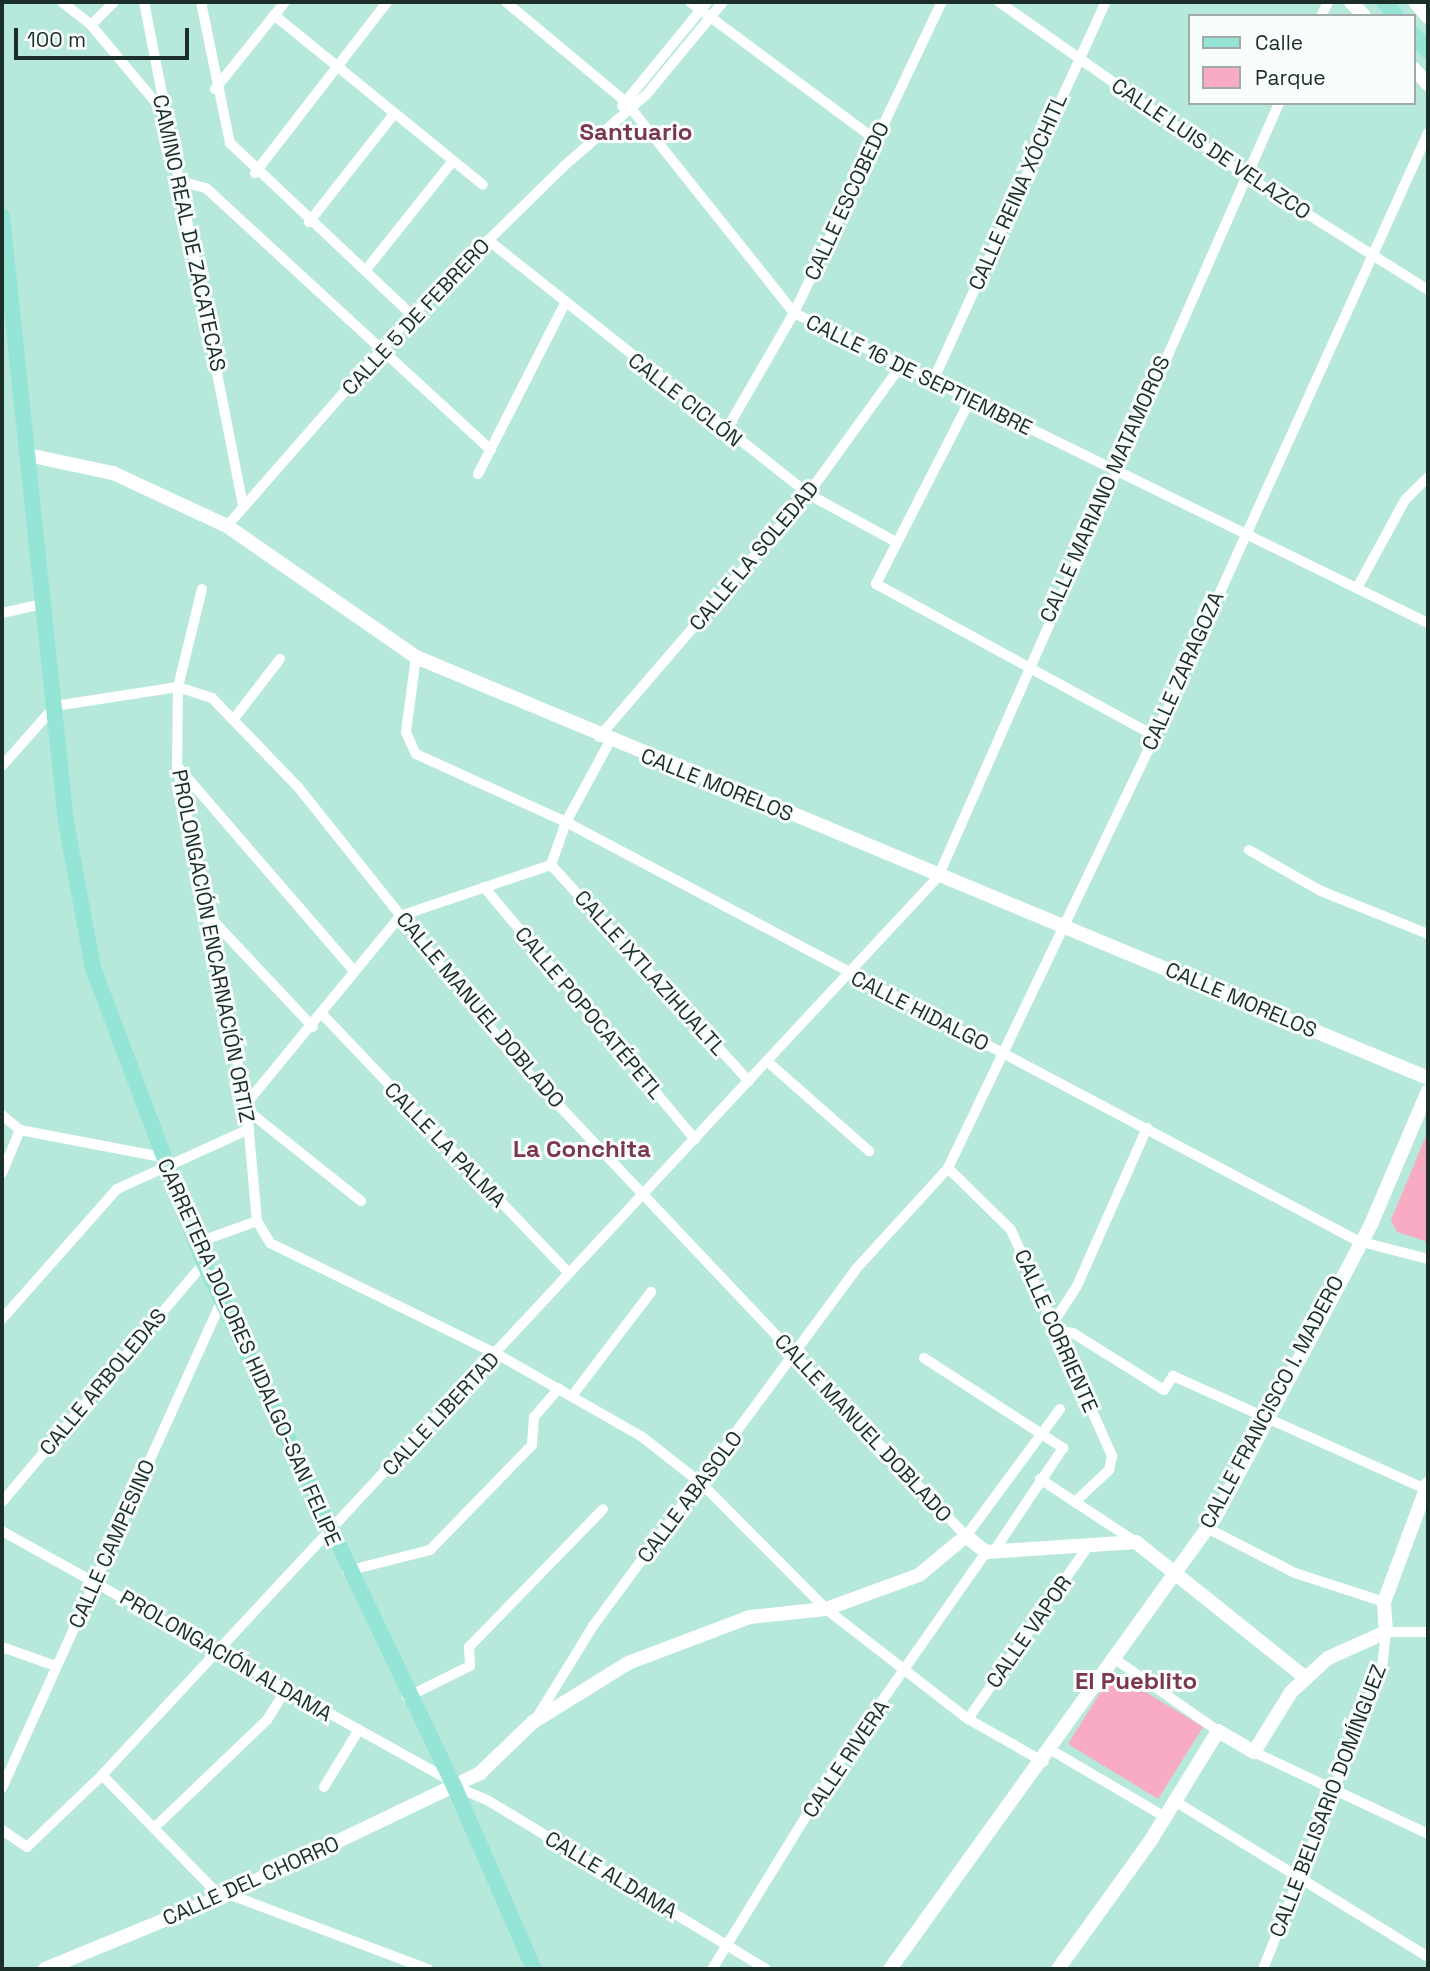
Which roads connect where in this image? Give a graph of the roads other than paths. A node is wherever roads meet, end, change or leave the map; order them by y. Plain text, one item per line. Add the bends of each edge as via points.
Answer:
1 (62, 2) edge
2 (114, 2) edge
3 (144, 2) edge
4 (201, 2) edge
5 (285, 2) edge
6 (387, 2) edge
7 (506, 2) edge
8 (690, 2) edge
9 (723, 2) edge
10 (942, 2) edge
11 (999, 2) edge
12 (1106, 2) edge
13 (1415, 2) edge
14 (704, 6) edge
15 (274, 15) junction
16 (711, 17) junction
17 (1428, 17) edge
18 (90, 25) junction
19 (1416, 37) edge
20 (1428, 51) edge
21 (1078, 58) junction
22 (336, 68) junction
23 (1416, 71) edge
24 (1428, 84) edge
25 (215, 89) junction
26 (628, 105) junction
27 (1278, 105) edge
28 (162, 110) junction
29 (394, 114) junction
30 (1428, 133) edge
31 (876, 140) junction
32 (452, 162) junction
33 (255, 173) junction
34 (1245, 175) junction
35 (183, 182) junction
36 (483, 186) dead end
37 (2, 216) edge
38 (309, 222) junction
39 (488, 240) junction
40 (1372, 255) junction
41 (365, 271) junction
42 (1428, 290) edge
43 (564, 305) junction
44 (794, 313) junction
45 (412, 315) junction
46 (386, 348) junction
47 (900, 367) junction
48 (932, 383) junction
49 (969, 402) junction
50 (725, 432) junction
51 (491, 450) junction
52 (28, 456) junction
53 (1113, 470) junction
54 (478, 474) dead end
55 (1428, 477) edge
56 (808, 494) junction
57 (243, 505) junction
58 (227, 526) junction
59 (1243, 533) junction
60 (896, 542) junction
61 (1357, 588) junction
62 (202, 589) dead end
63 (43, 604) junction
64 (2, 613) edge
65 (1428, 623) edge
66 (416, 657) junction
67 (280, 659) dead end
68 (1026, 667) junction
69 (178, 687) junction
70 (55, 706) junction
71 (233, 720) junction
72 (1155, 736) junction
73 (604, 739) junction
74 (2, 765) edge
75 (177, 766) junction
76 (564, 825) junction
77 (1250, 850) dead end
78 (551, 862) junction
79 (938, 877) junction
80 (484, 887) junction
81 (202, 909) junction
82 (400, 916) junction
83 (1061, 925) junction
84 (1428, 934) edge
85 (354, 971) junction
86 (847, 974) junction
87 (323, 1015) junction
88 (313, 1027) junction
89 (1002, 1054) junction
90 (768, 1061) junction
91 (1428, 1078) edge
92 (749, 1082) junction
93 (1428, 1091) edge
94 (246, 1107) junction
95 (2, 1115) edge
96 (1147, 1128) junction
97 (249, 1129) junction
98 (20, 1130) junction
99 (695, 1139) junction
100 (869, 1151) dead end
101 (162, 1161) junction
102 (945, 1171) junction
103 (2, 1173) edge
104 (642, 1194) junction
105 (361, 1202) dead end
106 (923, 1202) joint
107 (257, 1221) junction
108 (1358, 1241) junction
109 (196, 1243) junction
110 (1428, 1259) edge
111 (204, 1263) junction
112 (569, 1273) junction
113 (651, 1292) dead end
114 (222, 1300) junction
115 (2, 1319) edge
116 (1054, 1327) junction
117 (497, 1354) junction
118 (794, 1354) junction
119 (924, 1358) dead end
120 (559, 1388) junction
121 (572, 1396) junction
122 (1060, 1409) dead end
123 (1264, 1418) junction
124 (1042, 1432) junction
125 (1040, 1479) junction
126 (702, 1484) junction
127 (1427, 1487) edge
128 (2, 1502) edge
129 (1075, 1502) junction
130 (603, 1509) dead end
131 (1207, 1528) junction
132 (2, 1531) edge
133 (330, 1535) junction
134 (966, 1536) junction
135 (1136, 1542) junction
136 (1089, 1545) junction
137 (990, 1551) junction
138 (347, 1571) junction
139 (1175, 1571) junction
140 (96, 1581) junction
141 (1384, 1602) junction
142 (826, 1609) junction
143 (1386, 1632) junction
144 (1428, 1632) edge
145 (2, 1647) edge
146 (218, 1650) junction
147 (1112, 1657) junction
148 (56, 1666) junction
149 (906, 1672) junction
150 (1306, 1678) junction
151 (285, 1691) junction
152 (407, 1697) junction
153 (968, 1719) junction
154 (533, 1722) junction
155 (358, 1731) junction
156 (1218, 1731) junction
157 (1254, 1752) junction
158 (1047, 1756) junction
159 (102, 1775) junction
160 (453, 1783) junction
161 (324, 1787) dead end
162 (2, 1788) edge
163 (1333, 1792) junction
164 (1173, 1800) junction
165 (1162, 1815) junction
166 (155, 1827) junction
167 (2, 1830) edge
168 (1428, 1834) edge
169 (1300, 1880) junction
170 (225, 1896) junction
171 (728, 1946) junction
172 (1428, 1957) edge
173 (45, 1969) edge
174 (428, 1969) edge
175 (534, 1969) edge
176 (712, 1969) edge
177 (766, 1969) edge
178 (890, 1969) edge
179 (1058, 1969) edge
180 (1263, 1969) edge

1 - 18 street
2 - 18 street
3 - 28 street, CAMINO REAL DE ZACATECAS
4 - 25 street
5 - 15 street
6 - 22 street
7 - 26 street, CALLE 16 DE SEPTIEMBRE
8 - 14 street
9 - 16 street, CALLE 5 DE FEBRERO
10 - 31 street, CALLE ESCOBEDO
11 - 21 street, CALLE LUIS DE VELAZCO
12 - 21 street, CALLE REINA XÓCHITL
13 - 17 street
14 - 16 street
14 - 26 street, CALLE 5 DE FEBRERO
15 - 22 street
15 - 25 street
16 - 26 street, CALLE 5 DE FEBRERO
16 - 31 street
18 - 28 street
19 - 20 main road
21 - 34 street, CALLE LUIS DE VELAZCO
21 - 48 street, CALLE REINA XÓCHITL
22 - 29 street
22 - 33 street
23 - 24 street
25 - 33 street via 230,143
26 - 39 street, CALLE 5 DE FEBRERO
26 - 44 street, CALLE 16 DE SEPTIEMBRE
27 - 34 street, CALLE MARIANO MATAMOROS
28 - 35 street, CAMINO REAL DE ZACATECAS
29 - 32 street
29 - 38 street
30 - 40 street, CALLE ZARAGOZA
31 - 44 street, CALLE ESCOBEDO
32 - 36 street
32 - 41 street
33 - 38 street
34 - 40 street, CALLE LUIS DE VELAZCO
34 - 53 street, CALLE MARIANO MATAMOROS
35 - 46 street via 206,188
35 - 57 street, CAMINO REAL DE ZACATECAS
37 - 52 main road, CARRETERA DOLORES HIDALGO-SAN FELIPE
38 - 41 street
39 - 43 street, CALLE CICLÓN
39 - 45 street, CALLE 5 DE FEBRERO
40 - 42 street, CALLE LUIS DE VELAZCO
40 - 59 street, CALLE ZARAGOZA
41 - 45 street
43 - 50 street, CALLE CICLÓN
43 - 51 street
44 - 47 street, CALLE 16 DE SEPTIEMBRE
44 - 50 street, CALLE ESCOBEDO
45 - 46 street, CALLE 5 DE FEBRERO
46 - 51 street
46 - 57 street, CALLE 5 DE FEBRERO
47 - 48 street, CALLE 16 DE SEPTIEMBRE
47 - 56 street, CALLE LA SOLEDAD
48 - 49 street, CALLE 16 DE SEPTIEMBRE
49 - 53 street, CALLE 16 DE SEPTIEMBRE
49 - 60 street
50 - 56 street, CALLE CICLÓN
51 - 54 street
52 - 58 street, CALLE MORELOS via 113,473
52 - 63 main road, CARRETERA DOLORES HIDALGO-SAN FELIPE
53 - 59 street, CALLE 16 DE SEPTIEMBRE
53 - 68 street, CALLE MARIANO MATAMOROS
55 - 61 street via 1405,500
56 - 60 street, CALLE CICLÓN
56 - 73 street, CALLE LA SOLEDAD
57 - 58 street, CALLE 5 DE FEBRERO
58 - 66 street, CALLE MORELOS
59 - 61 street, CALLE 16 DE SEPTIEMBRE
59 - 72 street, CALLE ZARAGOZA
60 - 68 street via 876,584
61 - 65 street, CALLE 16 DE SEPTIEMBRE
62 - 69 street, PROLONGACIÓN ENCARNACIÓN ORTIZ
63 - 64 street
63 - 70 main road, CARRETERA DOLORES HIDALGO-SAN FELIPE
66 - 73 street, CALLE MORELOS
66 - 76 street, CALLE HIDALGO via 406,732 416,754
67 - 71 street
68 - 72 street
68 - 79 street, CALLE MARIANO MATAMOROS
69 - 70 street, CALLE MANUEL DOBLADO
69 - 71 street, CALLE MANUEL DOBLADO via 212,698
69 - 75 street, PROLONGACIÓN ENCARNACIÓN ORTIZ
70 - 74 street
70 - 101 main road, CARRETERA DOLORES HIDALGO-SAN FELIPE via 66,822 93,968
71 - 82 street, CALLE MANUEL DOBLADO via 298,788
72 - 83 street, CALLE ZARAGOZA
73 - 76 street, CALLE LA SOLEDAD
73 - 79 street, CALLE MORELOS
75 - 81 street, PROLONGACIÓN ENCARNACIÓN ORTIZ
75 - 85 street
76 - 78 street, CALLE LA SOLEDAD
76 - 86 street, CALLE HIDALGO
77 - 84 street via 1321,891
78 - 80 street
78 - 92 street, CALLE IXTLAZIHUALTL
79 - 83 street, CALLE MORELOS
79 - 86 street, CALLE LIBERTAD
80 - 82 street
80 - 99 street, CALLE POPOCATÉPETL
81 - 88 street
81 - 94 street, PROLONGACIÓN ENCARNACIÓN ORTIZ
82 - 85 street
82 - 104 street, CALLE MANUEL DOBLADO via 516,1060
83 - 89 street, CALLE ZARAGOZA
83 - 91 street, CALLE MORELOS
85 - 87 street
86 - 89 street, CALLE HIDALGO
86 - 90 street, CALLE LIBERTAD
87 - 88 street
87 - 112 street, CALLE LA PALMA
88 - 94 street
89 - 96 street, CALLE HIDALGO
89 - 102 street, CALLE ZARAGOZA
90 - 92 street, CALLE LIBERTAD
90 - 100 street
92 - 99 street, CALLE LIBERTAD
93 - 108 street, CALLE FRANCISCO I. MADERO via 1382,1202
94 - 97 street, PROLONGACIÓN ENCARNACIÓN ORTIZ
94 - 105 street
95 - 98 street
96 - 108 street, CALLE HIDALGO
96 - 116 street
97 - 101 street
97 - 107 street, PROLONGACIÓN ENCARNACIÓN ORTIZ
98 - 101 street
98 - 103 street
99 - 104 street, CALLE LIBERTAD
101 - 109 main road, CARRETERA DOLORES HIDALGO-SAN FELIPE
101 - 115 street via 117,1189
102 - 106 street, CALLE ZARAGOZA
102 - 116 street, CALLE CORRIENTE via 1011,1230
104 - 112 street, CALLE LIBERTAD
104 - 118 street, CALLE MANUEL DOBLADO
106 - 118 street, CALLE ABASOLO via 855,1270
107 - 109 street
107 - 117 street via 271,1243
108 - 110 street, CALLE HIDALGO
108 - 123 street, CALLE FRANCISCO I. MADERO
109 - 111 main road, CARRETERA DOLORES HIDALGO-SAN FELIPE
111 - 114 main road, CARRETERA DOLORES HIDALGO-SAN FELIPE
111 - 128 street, CALLE ARBOLEDAS
112 - 117 street, CALLE LIBERTAD
113 - 121 street
114 - 133 main road, CARRETERA DOLORES HIDALGO-SAN FELIPE
114 - 140 street, CALLE CAMPESINO
116 - 123 street via 1073,1333 1164,1390 1172,1376
116 - 129 street, CALLE CORRIENTE via 1112,1455 1109,1470
117 - 120 street
117 - 133 street, CALLE LIBERTAD
118 - 126 street, CALLE ABASOLO
118 - 134 street, CALLE MANUEL DOBLADO
119 - 124 street
120 - 121 street
120 - 138 street via 534,1417 532,1445 430,1550
121 - 126 street
122 - 124 street
123 - 127 street
123 - 131 street, CALLE FRANCISCO I. MADERO
124 - 125 street, CALLE RIVERA via 1063,1448
124 - 134 street
125 - 129 street
125 - 137 street, CALLE RIVERA
126 - 142 street
126 - 154 street, CALLE ABASOLO via 593,1626
127 - 141 street
129 - 135 street
130 - 152 street via 469,1647 470,1666
131 - 139 street, CALLE FRANCISCO I. MADERO
131 - 141 street via 1295,1573
132 - 140 street, PROLONGACIÓN ALDAMA
133 - 138 main road, CARRETERA DOLORES HIDALGO-SAN FELIPE
133 - 146 street, CALLE LIBERTAD
134 - 137 street, CALLE MANUEL DOBLADO
134 - 142 street via 919,1575
135 - 136 street
135 - 139 street
136 - 137 street
136 - 153 street, CALLE VAPOR
137 - 149 street, CALLE RIVERA
138 - 152 main road, CARRETERA DOLORES HIDALGO-SAN FELIPE
139 - 147 street, CALLE FRANCISCO I. MADERO
139 - 150 street
140 - 146 street, PROLONGACIÓN ALDAMA
140 - 148 street, CALLE CAMPESINO
141 - 143 street
142 - 149 street
142 - 154 street via 750,1617 686,1636 628,1662
143 - 144 street
143 - 150 street via 1328,1658
143 - 163 street, CALLE BELISARIO DOMÍNGUEZ via 1382,1670
145 - 148 street
146 - 151 street, PROLONGACIÓN ALDAMA
146 - 159 street, CALLE LIBERTAD
147 - 156 street
147 - 158 street, CALLE FRANCISCO I. MADERO
148 - 162 street, CALLE CAMPESINO
149 - 153 street
149 - 171 street, CALLE RIVERA via 842,1758
150 - 157 street
151 - 155 street, PROLONGACIÓN ALDAMA
151 - 166 street via 268,1720
152 - 160 main road, CARRETERA DOLORES HIDALGO-SAN FELIPE
153 - 158 street
154 - 160 street, CALLE ABASOLO via 502,1756
155 - 160 street, PROLONGACIÓN ALDAMA
155 - 161 street
156 - 157 street
156 - 164 street
157 - 163 street
158 - 165 street
158 - 178 street, CALLE FRANCISCO I. MADERO
159 - 166 street
159 - 167 street, CALLE LIBERTAD via 27,1847
160 - 170 street, CALLE DEL CHORRO
160 - 171 street, CALLE ALDAMA
160 - 175 main road, CARRETERA DOLORES HIDALGO-SAN FELIPE
163 - 168 street
163 - 169 street, CALLE BELISARIO DOMÍNGUEZ
164 - 165 street
164 - 169 street
165 - 179 street
166 - 170 street
169 - 172 street
169 - 180 street, CALLE BELISARIO DOMÍNGUEZ
170 - 173 street, CALLE DEL CHORRO
170 - 174 street
171 - 176 street, CALLE RIVERA
171 - 177 street, CALLE ALDAMA

